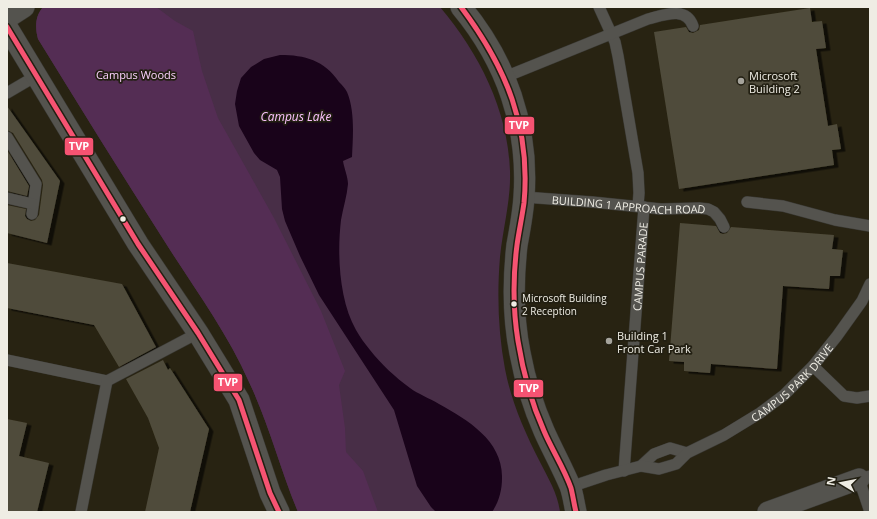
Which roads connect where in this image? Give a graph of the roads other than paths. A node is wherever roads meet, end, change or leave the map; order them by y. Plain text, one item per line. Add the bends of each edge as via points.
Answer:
1 (24, 7) edge
2 (461, 7) edge
3 (599, 7) edge
4 (7, 18) edge
5 (693, 26) dead end
6 (7, 27) edge
7 (612, 34) junction
8 (36, 76) junction
9 (505, 77) junction
10 (7, 93) edge
11 (7, 137) edge
12 (524, 197) junction
13 (7, 198) edge
14 (747, 202) dead end
15 (641, 207) junction
16 (870, 226) edge
17 (724, 227) dead end
18 (870, 284) edge
19 (198, 333) junction
20 (7, 360) edge
21 (813, 366) junction
22 (107, 381) junction
23 (870, 396) edge
24 (686, 453) junction
25 (641, 466) junction
26 (624, 471) junction
27 (864, 478) edge
28 (570, 487) junction
29 (81, 512) edge
30 (279, 512) edge
31 (576, 512) edge
32 (768, 512) edge
33 (870, 512) edge

1 - 4 street
2 - 9 street via 489,45
3 - 7 lane, CAMPUS PARADE
5 - 7 lane via 686,16 672,13 648,19
6 - 8 street
7 - 9 lane
7 - 15 lane, CAMPUS PARADE via 638,173
8 - 10 lane
8 - 19 street via 138,244
9 - 12 street via 522,136
11 - 13 lane via 36,184 32,209
12 - 15 lane, BUILDING 1 APPROACH ROAD
12 - 28 street via 514,288 519,346 533,404
14 - 16 lane via 783,206
15 - 17 lane, BUILDING 1 APPROACH ROAD via 708,209 717,215
15 - 26 lane, CAMPUS PARADE
18 - 21 lane, CAMPUS PARK DRIVE via 862,301
19 - 22 lane
19 - 30 street via 239,400 270,493
20 - 22 lane
21 - 23 lane via 844,396
21 - 24 lane, CAMPUS PARK DRIVE via 760,413 724,436
22 - 29 lane
24 - 25 lane, CAMPUS PARK DRIVE via 676,464 659,469
24 - 25 lane, CAMPUS PARK DRIVE via 670,448 654,454
25 - 26 lane, CAMPUS PARK DRIVE
26 - 28 lane, CAMPUS PARK DRIVE
27 - 32 street
27 - 33 lane
28 - 31 street

